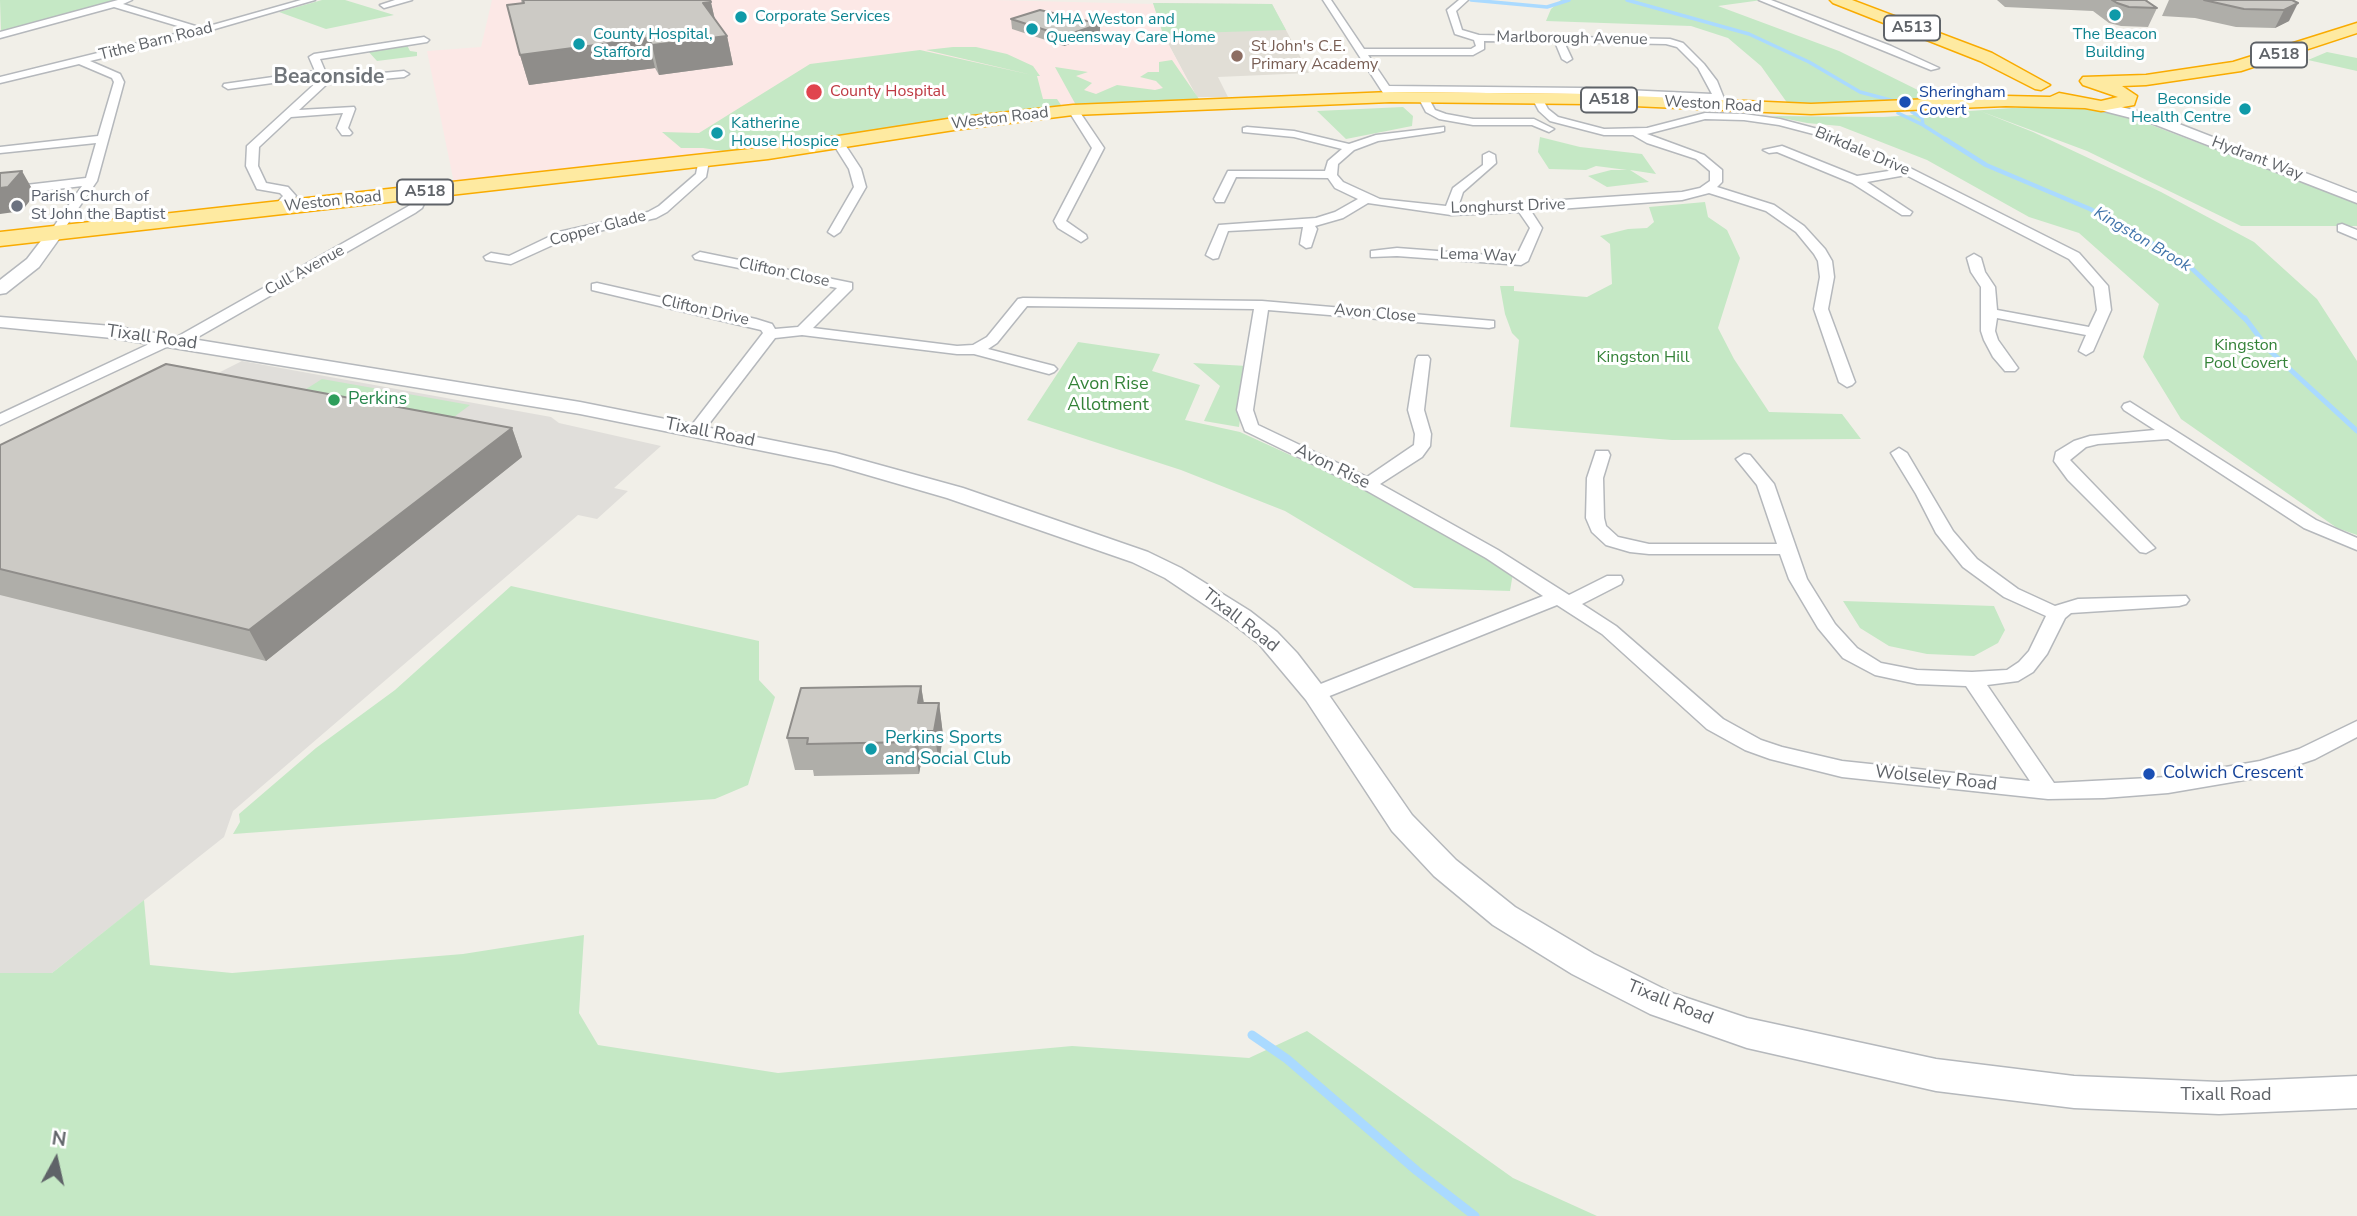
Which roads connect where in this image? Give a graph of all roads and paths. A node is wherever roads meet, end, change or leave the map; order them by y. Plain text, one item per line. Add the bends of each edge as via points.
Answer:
1 (311, 0) edge
2 (408, 0) edge
3 (1327, 0) edge
4 (1464, 0) edge
5 (1763, 0) edge
6 (1838, 0) edge
7 (124, 2) edge
8 (384, 5) dead end
9 (2357, 28) edge
10 (200, 30) junction
11 (0, 35) edge
12 (1478, 38) junction
13 (1558, 39) junction
14 (424, 40) dead end
15 (1362, 52) junction
16 (1567, 59) dead end
17 (80, 61) junction
18 (1934, 68) dead end
19 (404, 74) dead end
20 (323, 77) junction
21 (0, 80) edge
22 (2146, 80) junction
23 (2060, 83) junction
24 (228, 86) dead end
25 (1388, 93) junction
26 (2125, 96) junction
27 (1423, 97) junction
28 (1537, 98) junction
29 (2006, 101) junction
30 (1721, 102) junction
31 (2080, 104) junction
32 (2101, 106) junction
33 (1073, 110) junction
34 (288, 114) junction
35 (2156, 120) junction
36 (1440, 128) dead end
37 (1549, 129) dead end
38 (1247, 130) dead end
39 (346, 133) dead end
40 (1637, 133) junction
41 (105, 139) junction
42 (838, 142) junction
43 (1350, 148) junction
44 (0, 150) edge
45 (1769, 150) dead end
46 (1489, 155) dead end
47 (703, 161) junction
48 (1908, 171) junction
49 (1331, 175) junction
50 (1856, 180) junction
51 (91, 181) junction
52 (1710, 189) junction
53 (0, 192) edge
54 (423, 193) junction
55 (2357, 198) edge
56 (1366, 199) junction
57 (1220, 200) dead end
58 (1523, 208) junction
59 (278, 209) junction
60 (1451, 211) junction
61 (1906, 212) dead end
62 (1308, 224) junction
63 (2342, 228) dead end
64 (55, 232) junction
65 (834, 232) dead end
66 (2357, 235) edge
67 (1081, 238) dead end
68 (0, 239) edge
69 (1306, 244) dead end
70 (1376, 254) dead end
71 (1213, 255) dead end
72 (700, 256) dead end
73 (491, 257) dead end
74 (1974, 258) dead end
75 (510, 260) junction
76 (530, 263) dead end
77 (597, 287) dead end
78 (0, 289) edge
79 (1262, 304) junction
80 (1990, 313) junction
81 (0, 322) edge
82 (1489, 324) dead end
83 (803, 331) junction
84 (2093, 332) junction
85 (771, 334) junction
86 (174, 341) junction
87 (976, 349) junction
88 (2086, 351) dead end
89 (1423, 359) dead end
90 (2011, 368) dead end
91 (1049, 369) dead end
92 (1847, 382) dead end
93 (2130, 407) dead end
94 (0, 420) edge
95 (696, 430) junction
96 (2168, 434) junction
97 (1899, 453) dead end
98 (1602, 455) dead end
99 (1744, 458) dead end
100 (1368, 484) junction
101 (2357, 545) edge
102 (2146, 548) dead end
103 (1789, 549) junction
104 (1614, 580) dead end
105 (1563, 600) junction
106 (2179, 600) dead end
107 (2057, 614) junction
108 (1972, 679) junction
109 (1315, 694) junction
110 (2357, 728) edge
111 (2049, 791) junction
112 (2357, 1092) edge

1 - 10 street, Tithe Barn Road
2 - 8 street
3 - 15 street
4 - 12 street via 1451,10 1458,32
5 - 18 street
6 - 23 highway, A513
7 - 10 street via 117,5
7 - 11 street
9 - 22 highway, A518 via 2235,67
10 - 17 street, Tithe Barn Road
12 - 13 street, Marlborough Avenue
12 - 15 street, Marlborough Avenue via 1481,47 1473,52
13 - 16 street
13 - 30 street, Marlborough Avenue via 1677,43 1701,66
14 - 20 street via 314,57
15 - 25 street
17 - 21 street, Tithe Barn Road
17 - 41 street via 119,79
19 - 20 street
20 - 24 street
20 - 34 street
22 - 23 highway, A518
22 - 26 highway, A518
23 - 26 highway
23 - 29 highway, Weston Road / A518 via 2025,99
23 - 31 highway via 2052,96
25 - 27 highway, Weston Road / A518
25 - 30 street, Weston Road via 1582,91
25 - 33 highway, Weston Road / A518
26 - 32 highway
26 - 35 street, Hydrant Way
27 - 28 highway, Weston Road / A518
27 - 37 street via 1431,112 1443,117 1534,122
28 - 30 highway, Weston Road / A518
28 - 40 street, Birkdale Drive via 1549,116 1562,123 1593,131
29 - 30 highway, Weston Road / A518 via 1852,109
29 - 31 highway, Weston Road / A518
31 - 32 highway
32 - 35 street, Hydrant Way
33 - 42 highway, Weston Road / A518
33 - 67 street via 1098,148 1060,221
34 - 39 street via 350,109 342,128
34 - 59 street via 253,146 252,166 261,186 284,190 290,196
35 - 55 street, Hydrant Way
36 - 43 street via 1376,138
38 - 43 street via 1294,134
40 - 48 street, Birkdale Drive via 1706,116 1760,119 1825,134
40 - 52 street via 1707,161 1717,173
41 - 44 street
41 - 51 street
42 - 47 highway, Weston Road / A518
42 - 65 street via 860,187
43 - 49 street via 1332,163
45 - 50 street via 1778,148
46 - 60 street via 1487,167 1457,191
47 - 54 highway, Weston Road / A518
47 - 75 street, Copper Glade via 702,175 652,215 564,235
48 - 50 street
48 - 84 street, Birkdale Drive via 2074,256 2101,286 2104,310
49 - 56 street, Longhurst Drive via 1339,186
49 - 57 street via 1232,173
50 - 61 street
51 - 53 street
51 - 64 street
52 - 58 street, Longhurst Drive via 1660,198
52 - 92 street via 1770,208 1800,229 1820,252 1827,277 1821,309
54 - 59 highway, Weston Road / A518
54 - 86 street, Cull Avenue via 411,210
56 - 60 street, Longhurst Drive
56 - 62 street via 1339,215
58 - 60 street, Longhurst Drive
58 - 70 street, Lema Way via 1536,228 1521,261
59 - 64 highway, Weston Road / A518
62 - 69 street
62 - 71 street via 1223,228
63 - 66 street
64 - 68 highway, Weston Road / A518
64 - 78 street via 33,263
72 - 83 street, Clifton Close via 847,286
73 - 75 street, Copper Glade
74 - 80 street via 1988,287
75 - 76 street, Copper Glade
77 - 85 street, Clifton Drive via 756,323
79 - 82 street, Avon Close
79 - 87 street via 1023,302 992,340
79 - 100 street, Avon Rise via 1245,410 1251,428
80 - 84 street
80 - 90 street via 1991,340
81 - 86 street, Tixall Road
83 - 85 street
83 - 87 street
84 - 88 street, Birkdale Drive
85 - 95 street, Clifton Drive
86 - 94 street, Cull Avenue
86 - 95 street, Tixall Road
87 - 91 street
89 - 100 street via 1416,410 1422,446
93 - 96 street
95 - 109 street, Tixall Road via 886,472 1140,557 1203,591 1268,638
96 - 101 street via 2310,524
96 - 102 street via 2096,439 2062,456 2074,476
97 - 107 street via 1945,533 1970,562 2011,593
98 - 103 street via 1595,478 1595,518 1598,528 1612,541 1648,549
99 - 103 street via 1765,484
100 - 105 street, Avon Rise
103 - 108 street via 1798,579 1828,628 1850,653 1894,674
104 - 105 street
105 - 109 street
105 - 111 street, Wolseley Road via 1609,630 1715,724 1753,745 1842,769
106 - 107 street via 2078,605
107 - 108 street via 2026,667 2011,676
108 - 111 street
109 - 112 street, Tixall Road via 1402,822 1445,868 1504,916 1583,964 1662,1003 1747,1033 1950,1077 2074,1092 2219,1098
110 - 111 street, Wolseley Road via 2307,754 2262,769 2168,785

